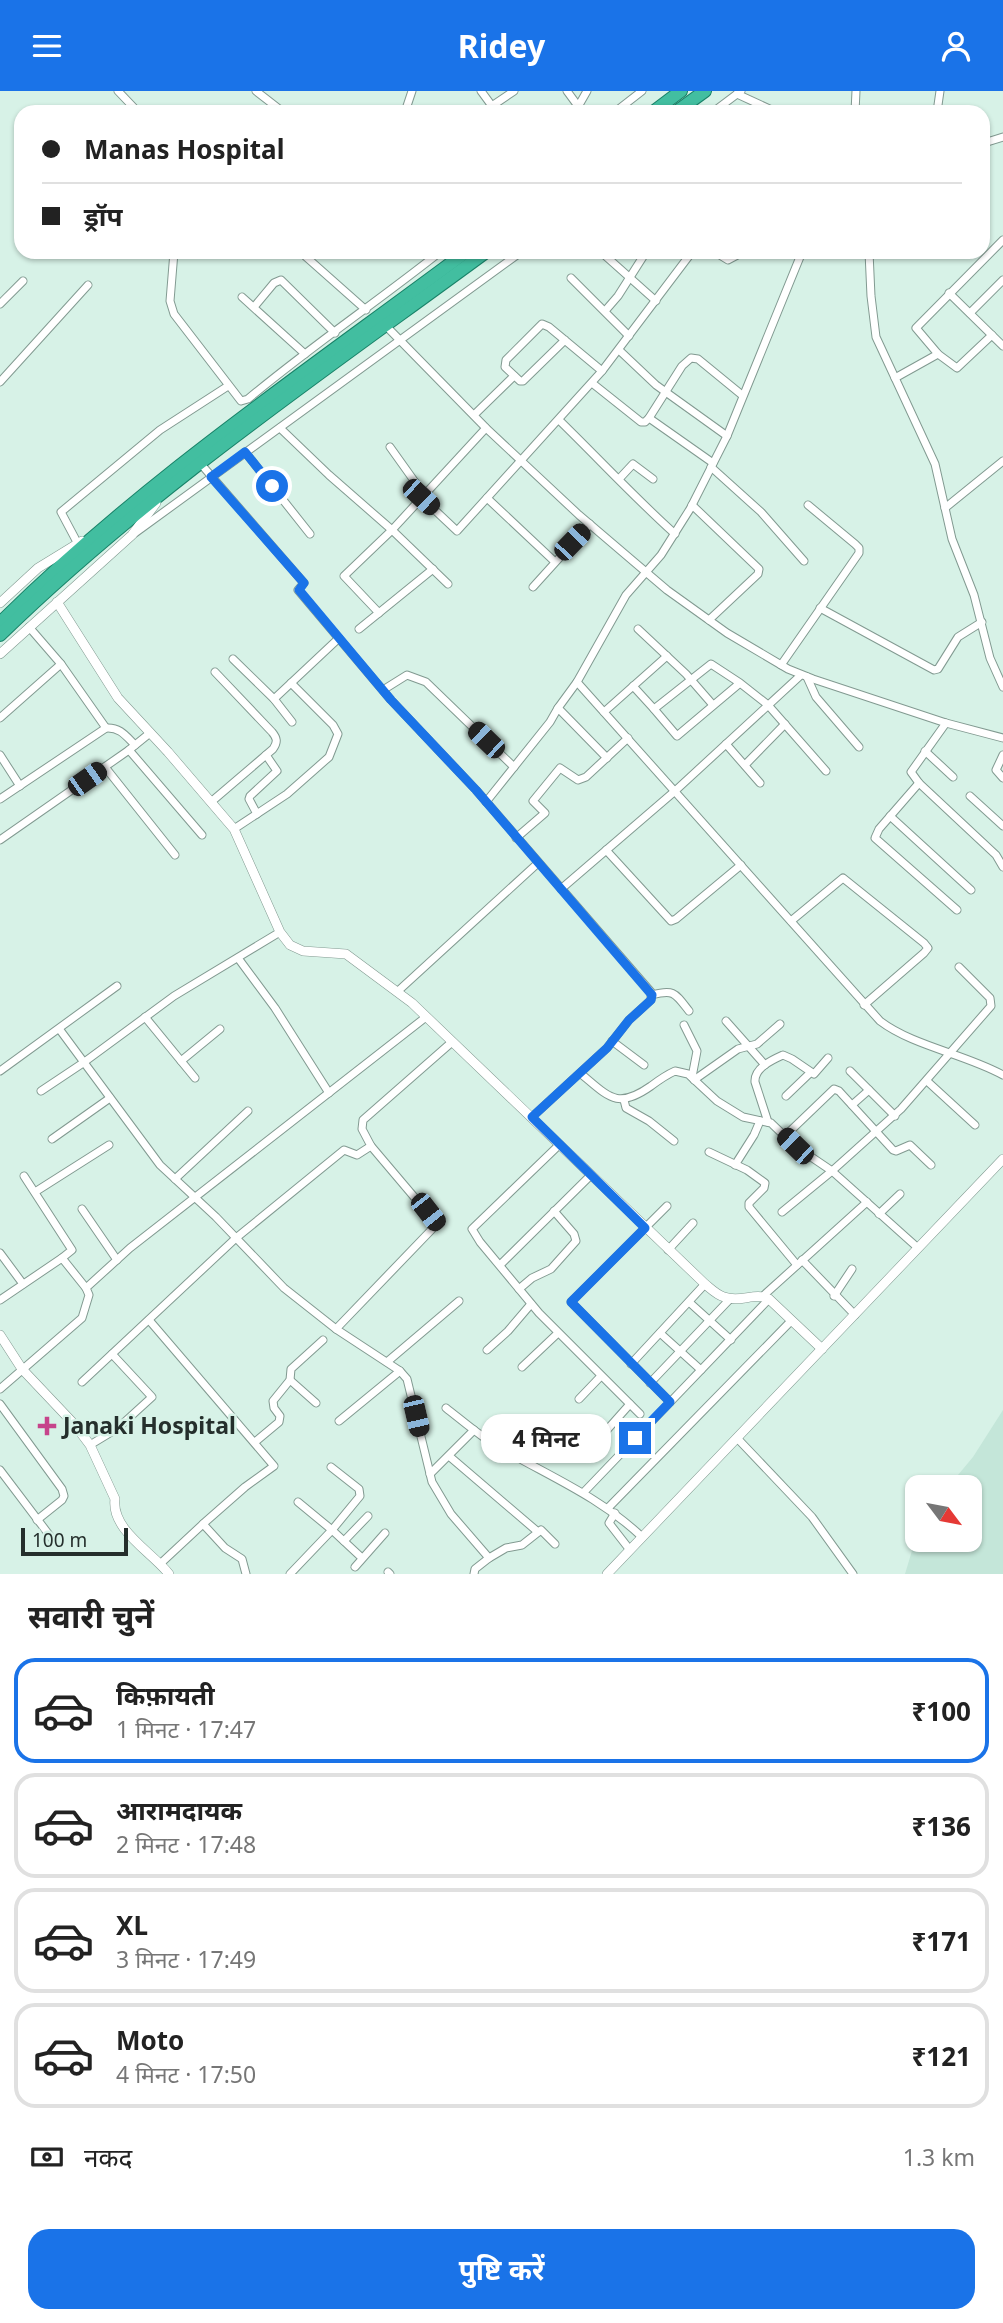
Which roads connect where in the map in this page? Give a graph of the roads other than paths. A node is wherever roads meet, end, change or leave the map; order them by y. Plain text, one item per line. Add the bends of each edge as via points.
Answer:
1 (118, 91) edge
2 (256, 91) edge
3 (514, 91) edge
4 (642, 91) edge
5 (681, 91) edge
6 (705, 91) edge
7 (739, 92) edge
8 (131, 105) edge
9 (274, 105) edge
10 (493, 105) edge
11 (624, 105) edge
12 (662, 105) edge
13 (686, 105) edge
14 (722, 105) edge
15 (763, 105) edge
16 (1003, 240) edge
17 (990, 253) edge
18 (173, 259) edge
19 (307, 259) edge
20 (431, 259) edge
21 (456, 259) edge
22 (476, 259) edge
23 (511, 259) edge
24 (609, 259) edge
25 (641, 259) edge
26 (686, 259) edge
27 (799, 259) edge
28 (869, 259) edge
29 (984, 259) edge
30 (428, 261) joint
31 (629, 277) junction
32 (571, 278) dead end
33 (1003, 280) edge
34 (23, 281) dead end
35 (88, 285) dead end
36 (949, 293) junction
37 (242, 297) dead end
38 (656, 301) junction
39 (0, 304) edge
40 (254, 307) junction
41 (366, 310) junction
42 (605, 311) junction
43 (970, 313) junction
44 (386, 325) junction
45 (335, 333) junction
46 (992, 335) junction
47 (629, 336) junction
48 (565, 340) junction
49 (400, 341) junction
50 (1003, 346) edge
51 (619, 350) junction
52 (304, 354) junction
53 (938, 354) junction
54 (602, 372) junction
55 (514, 376) junction
56 (895, 378) junction
57 (0, 381) edge
58 (592, 383) junction
59 (228, 386) junction
60 (665, 392) junction
61 (742, 395) junction
62 (245, 407) junction
63 (474, 415) junction
64 (649, 418) junction
65 (559, 420) junction
66 (280, 428) junction
67 (486, 428) junction
68 (727, 436) junction
69 (390, 447) dead end
70 (245, 452) junction
71 (522, 461) junction
72 (1003, 461) edge
73 (200, 463) junction
74 (712, 465) junction
75 (211, 477) junction
76 (619, 479) junction
77 (653, 479) dead end
78 (168, 488) junction
79 (421, 497) junction
80 (486, 499) junction
81 (692, 505) junction
82 (808, 505) dead end
83 (945, 508) junction
84 (590, 524) junction
85 (392, 530) junction
86 (96, 534) junction
87 (310, 534) dead end
88 (675, 534) junction
89 (132, 535) junction
90 (78, 544) junction
91 (554, 561) junction
92 (804, 561) dead end
93 (433, 569) junction
94 (646, 573) junction
95 (448, 584) dead end
96 (533, 587) dead end
97 (57, 602) junction
98 (0, 603) edge
99 (820, 608) junction
100 (379, 613) junction
101 (709, 620) junction
102 (982, 622) junction
103 (0, 623) edge
104 (29, 627) junction
105 (359, 629) dead end
106 (638, 629) dead end
107 (0, 635) edge
108 (339, 638) junction
109 (0, 654) edge
110 (667, 656) junction
111 (233, 659) dead end
112 (61, 664) junction
113 (781, 665) junction
114 (215, 672) dead end
115 (804, 676) junction
116 (691, 680) junction
117 (577, 682) junction
118 (291, 683) junction
119 (740, 683) junction
120 (633, 686) junction
121 (1003, 687) edge
122 (383, 690) junction
123 (274, 699) junction
124 (713, 705) junction
125 (768, 705) junction
126 (558, 708) junction
127 (653, 709) junction
128 (604, 712) junction
129 (0, 718) edge
130 (292, 722) dead end
131 (785, 723) junction
132 (946, 723) junction
133 (106, 729) junction
134 (150, 733) junction
135 (628, 738) junction
136 (1003, 738) edge
137 (726, 744) junction
138 (859, 747) dead end
139 (132, 748) junction
140 (925, 751) junction
141 (0, 755) edge
142 (266, 755) junction
143 (1003, 755) edge
144 (607, 758) junction
145 (745, 765) junction
146 (105, 767) junction
147 (514, 767) junction
148 (826, 771) dead end
149 (953, 777) dead end
150 (1003, 778) edge
151 (760, 783) dead end
152 (919, 783) junction
153 (20, 786) junction
154 (675, 791) junction
155 (970, 796) dead end
156 (0, 799) edge
157 (211, 802) junction
158 (486, 803) junction
159 (257, 814) junction
160 (890, 816) junction
161 (1003, 826) edge
162 (234, 829) junction
163 (202, 835) dead end
164 (516, 838) junction
165 (0, 839) edge
166 (606, 850) junction
167 (175, 855) dead end
168 (538, 863) junction
169 (741, 865) junction
170 (1003, 867) edge
171 (561, 889) junction
172 (971, 890) dead end
173 (957, 910) dead end
174 (791, 921) junction
175 (280, 932) junction
176 (237, 958) junction
177 (960, 967) dead end
178 (117, 986) dead end
179 (397, 992) junction
180 (652, 995) junction
181 (1003, 998) edge
182 (992, 1002) junction
183 (864, 1005) junction
184 (689, 1011) dead end
185 (145, 1017) junction
186 (426, 1017) junction
187 (726, 1021) dead end
188 (780, 1024) dead end
189 (684, 1025) dead end
190 (220, 1029) dead end
191 (60, 1030) junction
192 (612, 1041) junction
193 (452, 1042) junction
194 (749, 1047) junction
195 (952, 1052) junction
196 (828, 1058) dead end
197 (181, 1061) junction
198 (83, 1063) junction
199 (644, 1065) dead end
200 (765, 1065) junction
201 (0, 1071) edge
202 (850, 1071) dead end
203 (580, 1073) junction
204 (810, 1073) junction
205 (1003, 1075) edge
206 (195, 1078) dead end
207 (693, 1078) junction
208 (927, 1081) junction
209 (869, 1090) junction
210 (41, 1091) dead end
211 (329, 1093) junction
212 (786, 1096) dead end
213 (110, 1098) junction
214 (624, 1100) junction
215 (852, 1105) junction
216 (248, 1111) dead end
217 (895, 1116) junction
218 (532, 1117) junction
219 (764, 1121) junction
220 (975, 1125) dead end
221 (876, 1133) junction
222 (785, 1136) junction
223 (52, 1139) dead end
224 (674, 1141) dead end
225 (109, 1145) dead end
226 (559, 1145) junction
227 (371, 1146) junction
228 (709, 1152) dead end
229 (1003, 1159) edge
230 (736, 1164) junction
231 (931, 1165) dead end
232 (832, 1171) junction
233 (591, 1175) junction
234 (24, 1176) dead end
235 (175, 1179) junction
236 (35, 1192) junction
237 (900, 1193) dead end
238 (195, 1198) junction
239 (867, 1202) junction
240 (667, 1206) dead end
241 (82, 1209) dead end
242 (554, 1211) junction
243 (782, 1212) dead end
244 (879, 1214) junction
245 (693, 1223) dead end
246 (645, 1228) junction
247 (236, 1238) junction
248 (918, 1248) junction
249 (668, 1250) junction
250 (0, 1253) edge
251 (62, 1258) junction
252 (117, 1260) junction
253 (800, 1263) junction
254 (500, 1265) junction
255 (852, 1269) dead end
256 (23, 1284) junction
257 (705, 1285) junction
258 (86, 1288) junction
259 (519, 1289) junction
260 (834, 1296) junction
261 (766, 1297) junction
262 (730, 1299) junction
263 (0, 1300) edge
264 (459, 1301) dead end
265 (689, 1302) junction
266 (531, 1304) junction
267 (855, 1315) junction
268 (149, 1320) junction
269 (710, 1321) junction
270 (791, 1321) junction
271 (336, 1329) junction
272 (558, 1333) junction
273 (660, 1333) junction
274 (0, 1335) edge
275 (323, 1340) dead end
276 (731, 1340) junction
277 (822, 1349) junction
278 (487, 1350) dead end
279 (681, 1352) junction
280 (112, 1355) junction
281 (387, 1362) junction
282 (631, 1364) junction
283 (522, 1367) dead end
284 (22, 1369) junction
285 (701, 1370) junction
286 (400, 1371) junction
287 (601, 1376) junction
288 (290, 1380) junction
289 (82, 1382) dead end
290 (650, 1383) junction
291 (0, 1389) edge
292 (579, 1399) dead end
293 (670, 1402) junction
294 (316, 1403) dead end
295 (0, 1404) edge
296 (629, 1404) junction
297 (446, 1408) dead end
298 (640, 1414) dead end
299 (339, 1421) dead end
300 (474, 1430) junction
301 (606, 1431) dead end
302 (737, 1438) junction
303 (255, 1442) junction
304 (89, 1445) junction
305 (449, 1456) junction
306 (331, 1467) dead end
307 (0, 1470) edge
308 (430, 1474) junction
309 (584, 1492) junction
310 (298, 1502) dead end
311 (611, 1510) junction
312 (368, 1516) dead end
313 (37, 1520) junction
314 (203, 1524) junction
315 (332, 1530) junction
316 (538, 1532) junction
317 (385, 1533) dead end
318 (642, 1537) junction
319 (53, 1540) dead end
320 (344, 1541) junction
321 (555, 1544) dead end
322 (630, 1550) junction
323 (489, 1558) junction
324 (362, 1559) junction
325 (160, 1564) junction
326 (355, 1567) dead end
327 (169, 1574) edge
328 (246, 1574) edge
329 (290, 1574) edge
330 (474, 1574) edge
331 (607, 1574) edge
332 (853, 1574) edge

1 - 8 street
2 - 9 street
3 - 10 street
4 - 11 street
5 - 12 highway
6 - 13 highway
7 - 14 street
7 - 15 street
16 - 17 street
18 - 59 street via 171,306
19 - 41 street
20 - 30 street
21 - 62 highway
22 - 44 highway
23 - 49 street
24 - 31 street
25 - 31 street
26 - 38 street
27 - 61 street
28 - 56 street via 876,337
29 - 36 street
30 - 41 street
31 - 38 street
31 - 42 street
32 - 42 street
33 - 43 street
34 - 39 street
35 - 57 street
36 - 43 street
36 - 53 street via 916,328
37 - 40 street
38 - 47 street
40 - 45 street via 281,280
40 - 52 street
41 - 45 street
42 - 47 street
43 - 46 street
44 - 49 street
44 - 73 highway
45 - 52 street
46 - 50 street
46 - 53 street via 957,369
47 - 51 street
48 - 54 street
48 - 55 street via 523,381
48 - 55 street via 547,325 537,327 506,360 505,367
49 - 63 street
49 - 66 street
51 - 54 street
51 - 60 street
52 - 62 street via 248,399
53 - 56 street
54 - 58 street
55 - 63 street
56 - 83 street via 935,464
58 - 64 street via 636,419 645,422
58 - 65 street
59 - 62 street
59 - 90 street via 160,429 61,512
60 - 61 street via 686,361 695,358
60 - 64 street
60 - 68 street
61 - 68 street
62 - 86 highway
63 - 67 street
64 - 74 street
65 - 71 street
65 - 76 street
66 - 70 street
66 - 85 street
67 - 71 street
67 - 79 street
68 - 74 street
69 - 79 street
70 - 75 street
70 - 87 street
71 - 80 street
71 - 84 street
72 - 83 street
73 - 75 street
73 - 78 highway
74 - 81 street
74 - 92 street
75 - 89 street
75 - 108 street via 304,583 299,590
76 - 77 street via 633,464
76 - 88 street
78 - 89 street
78 - 107 highway
79 - 80 street via 457,531
79 - 85 street
80 - 91 street
81 - 88 street
81 - 101 street via 759,569
82 - 99 street via 859,548
83 - 102 street
84 - 91 street
84 - 94 street
85 - 93 street
85 - 100 street via 344,576
86 - 90 street
86 - 103 highway
88 - 94 street
89 - 97 street
90 - 98 street via 38,568
91 - 96 street
93 - 95 street
93 - 100 street
94 - 101 street
94 - 117 street via 626,594
97 - 104 street
97 - 134 street via 118,698
99 - 102 street via 934,670 958,637
99 - 113 street
100 - 105 street
101 - 113 street
102 - 121 street
104 - 109 street
104 - 112 street
106 - 110 street
108 - 118 street
108 - 122 street
110 - 116 street
110 - 120 street
111 - 123 street
112 - 129 street
112 - 133 street
113 - 115 street
114 - 142 street via 276,738
115 - 125 street
115 - 132 street
115 - 138 street
116 - 119 street via 713,664
116 - 124 street
116 - 127 street
117 - 126 street
117 - 128 street
118 - 123 street
118 - 159 street via 338,734 329,758
119 - 124 street
119 - 125 street
120 - 127 street
120 - 128 street
122 - 147 street via 407,675 426,683
122 - 158 street
123 - 130 street
124 - 127 street via 677,736
125 - 131 street
125 - 137 street
126 - 144 street
126 - 147 street
128 - 135 street
131 - 145 street
131 - 148 street
132 - 136 street
132 - 140 street
133 - 139 street via 114,727 125,734
133 - 153 street
134 - 139 street
134 - 157 street
135 - 144 street
135 - 154 street
137 - 145 street
137 - 154 street
139 - 146 street
139 - 163 street
140 - 149 street
140 - 152 street via 911,772
141 - 153 street
142 - 157 street
142 - 159 street via 277,771 250,796
143 - 150 street via 996,770
144 - 164 street via 578,780 560,768 533,800 545,813
145 - 151 street
146 - 165 street
146 - 167 street
147 - 158 street
152 - 160 street
152 - 170 street via 989,848
153 - 156 street
154 - 166 street
154 - 169 street
155 - 161 street
157 - 162 street
158 - 164 street
159 - 162 street
160 - 172 street
160 - 173 street via 875,838
162 - 175 street
164 - 168 street
166 - 169 street via 671,921
166 - 171 street
168 - 171 street
168 - 179 street
169 - 174 street
171 - 180 street
174 - 183 street
174 - 183 street via 843,878 925,943 924,953
175 - 176 street
175 - 179 street via 290,945 303,951 346,954
176 - 185 street
176 - 211 street
177 - 182 street
178 - 191 street
179 - 186 street
180 - 184 street via 674,993
180 - 192 street
181 - 182 street
182 - 195 street
183 - 195 street via 888,1028
185 - 197 street
185 - 198 street
186 - 193 street
186 - 211 street
187 - 194 street
188 - 194 street
189 - 207 street via 697,1051
190 - 197 street
191 - 198 street
191 - 201 street
192 - 199 street
192 - 203 street
193 - 218 street
193 - 227 street via 363,1120 362,1129
194 - 200 street
194 - 207 street via 738,1049
195 - 205 street
195 - 208 street
196 - 204 street via 817,1073
197 - 206 street
198 - 210 street
198 - 213 street
200 - 204 street via 783,1055
200 - 219 street via 754,1076
202 - 209 street
203 - 214 street via 609,1095
203 - 218 street
204 - 212 street
207 - 214 street via 675,1071
207 - 219 street via 724,1107
208 - 217 street
208 - 220 street
209 - 215 street
209 - 217 street
211 - 238 street
213 - 223 street
213 - 235 street
214 - 224 street via 626,1108
215 - 221 street
215 - 222 street via 834,1089
216 - 235 street
217 - 221 street
218 - 226 street
219 - 222 street
219 - 230 street
221 - 231 street via 897,1151 910,1145
221 - 232 street
222 - 232 street
225 - 236 street
226 - 233 street
226 - 254 street via 473,1227
227 - 247 street via 357,1155 344,1150
227 - 271 street via 437,1224
228 - 230 street
229 - 248 street
230 - 253 street via 765,1183 749,1207
232 - 239 street
232 - 243 street
233 - 242 street
233 - 246 street
234 - 236 street
235 - 238 street
236 - 251 street via 72,1250
237 - 244 street
238 - 247 street
238 - 252 street
239 - 244 street
239 - 253 street
240 - 246 street
241 - 252 street
242 - 254 street
242 - 259 street via 576,1241 551,1269
244 - 248 street
245 - 249 street
246 - 249 street
246 - 282 street via 571,1302
247 - 268 street
247 - 271 street via 284,1288
248 - 267 street
249 - 257 street
250 - 256 street
251 - 256 street
251 - 258 street
252 - 258 street
253 - 260 street
253 - 261 street
254 - 259 street
255 - 260 street
256 - 263 street
257 - 262 street
257 - 265 street
258 - 284 street via 89,1295 82,1318
259 - 266 street
260 - 267 street
261 - 262 street
261 - 270 street
261 - 276 street
262 - 269 street
264 - 281 street
265 - 269 street
265 - 273 street
266 - 272 street
266 - 278 street
267 - 277 street
268 - 280 street
268 - 303 street
269 - 276 street
269 - 279 street
270 - 277 street
270 - 311 street
271 - 281 street
272 - 283 street
272 - 287 street
273 - 279 street
273 - 282 street
274 - 284 street
275 - 288 street via 291,1369
276 - 285 street
277 - 302 street
279 - 285 street
279 - 290 street
280 - 289 street
280 - 304 street via 152,1397 118,1428
281 - 286 street
282 - 290 street
284 - 291 street
284 - 304 street
285 - 293 street
286 - 299 street
286 - 308 street via 407,1378
287 - 292 street
287 - 296 street
288 - 294 street
288 - 303 street via 273,1401 279,1422
290 - 293 street
293 - 309 street
295 - 313 street via 62,1489 62,1500
296 - 298 street
296 - 301 street
297 - 300 street
300 - 305 street
300 - 309 street
302 - 318 street
302 - 332 street via 812,1517
303 - 314 street via 274,1466
304 - 325 street via 115,1499 120,1521
305 - 308 street
305 - 316 street
306 - 315 street via 361,1493
307 - 313 street
308 - 323 street via 451,1514
309 - 311 street
310 - 315 street
311 - 318 street
311 - 322 street via 610,1523
312 - 320 street
313 - 319 street
314 - 325 street
314 - 328 street via 242,1559
315 - 320 street
315 - 329 street
316 - 321 street via 544,1531
316 - 323 street via 519,1547 506,1548
317 - 324 street
318 - 322 street
320 - 324 street
322 - 331 street
323 - 330 street
324 - 326 street
325 - 327 street

